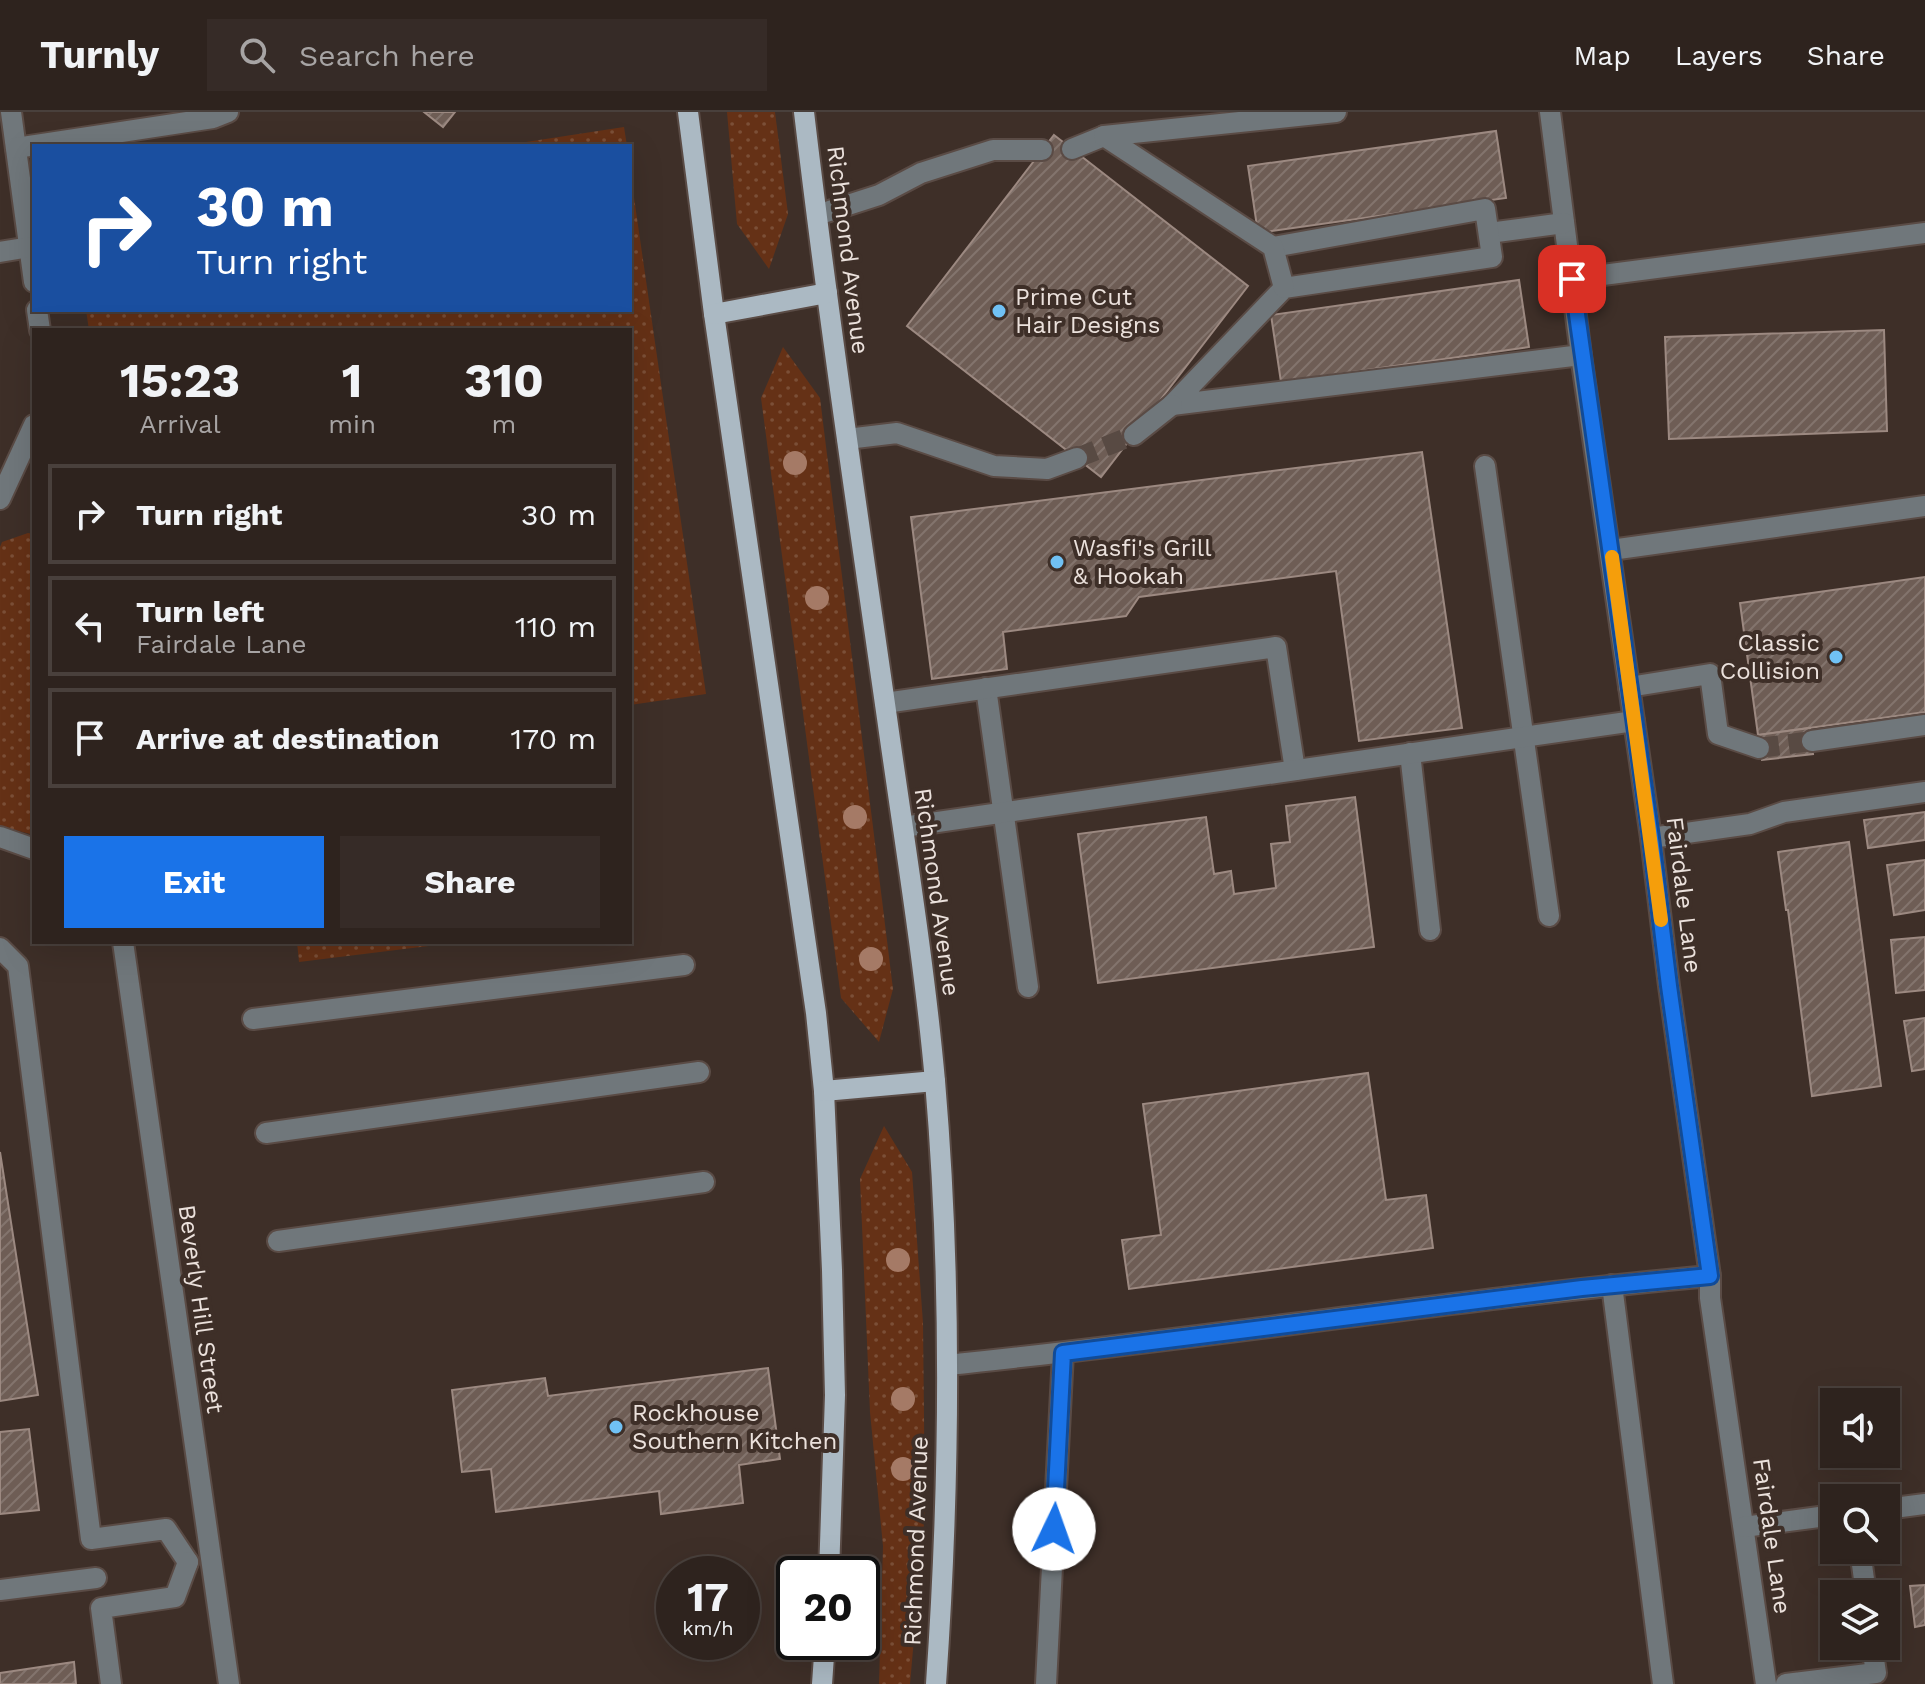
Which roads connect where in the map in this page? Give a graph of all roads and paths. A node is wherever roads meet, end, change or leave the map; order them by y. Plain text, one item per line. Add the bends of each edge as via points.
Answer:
1 (11, 112) edge
2 (228, 112) edge
3 (688, 112) edge
4 (804, 112) edge
5 (1336, 112) edge
6 (1550, 112) edge
7 (1104, 136) junction
8 (42, 144) edge
9 (32, 146) edge
10 (16, 148) junction
11 (1072, 149) dead end
12 (1042, 150) dead end
13 (817, 215) junction
14 (1564, 223) junction
15 (1489, 233) junction
16 (1925, 233) edge
17 (30, 247) junction
18 (1273, 247) junction
19 (0, 252) edge
20 (32, 264) edge
21 (1572, 279) junction
22 (1284, 288) junction
23 (827, 293) junction
24 (714, 314) junction
25 (1581, 355) junction
26 (1172, 405) junction
27 (32, 429) edge
28 (1134, 435) tunnel mouth
29 (847, 439) junction
30 (1077, 458) tunnel mouth
31 (1485, 466) dead end
32 (0, 499) edge
33 (1925, 506) edge
34 (1611, 550) junction
35 (1629, 687) junction
36 (986, 688) junction
37 (885, 703) junction
38 (1634, 721) junction
39 (1925, 725) edge
40 (1524, 737) junction
41 (1812, 741) tunnel mouth
42 (1759, 748) tunnel mouth
43 (1410, 753) junction
44 (1295, 770) junction
45 (1925, 792) edge
46 (1003, 812) junction
47 (903, 827) junction
48 (0, 837) edge
49 (1651, 838) junction
50 (32, 848) edge
51 (1549, 916) dead end
52 (1430, 930) dead end
53 (123, 944) edge
54 (0, 948) edge
55 (684, 965) dead end
56 (1028, 987) dead end
57 (253, 1019) dead end
58 (699, 1072) dead end
59 (935, 1081) junction
60 (824, 1091) junction
61 (266, 1133) dead end
62 (704, 1182) dead end
63 (278, 1241) dead end
64 (1710, 1276) junction
65 (1612, 1285) junction
66 (1063, 1353) junction
67 (947, 1365) junction
68 (1925, 1504) edge
69 (1900, 1507) edge
70 (1820, 1517) edge
71 (1744, 1527) junction
72 (830, 1556) edge
73 (211, 1558) junction
74 (188, 1562) junction
75 (96, 1578) dead end
76 (0, 1590) edge
77 (824, 1660) edge
78 (1874, 1660) edge
79 (111, 1684) edge
80 (229, 1684) edge
81 (822, 1684) edge
82 (936, 1684) edge
83 (1046, 1684) edge
84 (1663, 1684) edge
85 (1766, 1684) edge
86 (1786, 1684) edge

1 - 10 street
2 - 8 street
3 - 24 main road
4 - 13 main road, Richmond Avenue
5 - 7 street
6 - 14 street, Fairdale Lane
7 - 11 street
7 - 18 street
9 - 10 street
10 - 17 street
12 - 13 street via 993,150
13 - 23 main road, Richmond Avenue
14 - 15 street
14 - 21 street, Fairdale Lane
15 - 18 street via 1485,209
15 - 22 street via 1492,257
16 - 21 street
17 - 19 street
17 - 20 street
18 - 22 street
21 - 25 street, Fairdale Lane
22 - 26 street
23 - 24 main road
23 - 29 main road, Richmond Avenue
24 - 60 main road
25 - 26 street
25 - 34 street, Fairdale Lane
26 - 28 street
27 - 32 street
29 - 30 street via 897,433 994,466 1047,469
29 - 37 main road, Richmond Avenue
31 - 40 street
33 - 34 street
34 - 35 street, Fairdale Lane
35 - 38 street, Fairdale Lane
35 - 42 street via 1710,674 1718,734
36 - 37 street
36 - 44 street via 1276,647
36 - 46 street
37 - 47 main road, Richmond Avenue
38 - 40 street
38 - 49 street, Fairdale Lane
39 - 41 street
40 - 43 street
40 - 51 street
43 - 44 street
43 - 52 street
44 - 46 street
45 - 49 street
46 - 47 street
46 - 56 street
47 - 59 main road, Richmond Avenue
48 - 50 street
49 - 64 street, Fairdale Lane
53 - 73 street, Beverly Hill Street
54 - 74 street via 18,966 91,1539 166,1529
55 - 57 street
58 - 61 street
59 - 60 main road
59 - 67 main road, Richmond Avenue
60 - 72 main road via 835,1395
62 - 63 street
64 - 65 street
64 - 71 street, Fairdale Lane
65 - 66 street
65 - 84 street
66 - 67 street
66 - 83 street
67 - 82 main road, Richmond Avenue
68 - 69 street
70 - 71 street
71 - 85 street, Fairdale Lane
73 - 74 street
73 - 80 street, Beverly Hill Street
74 - 79 street via 175,1597 101,1608
75 - 76 street
77 - 81 main road
78 - 86 street via 1876,1673

